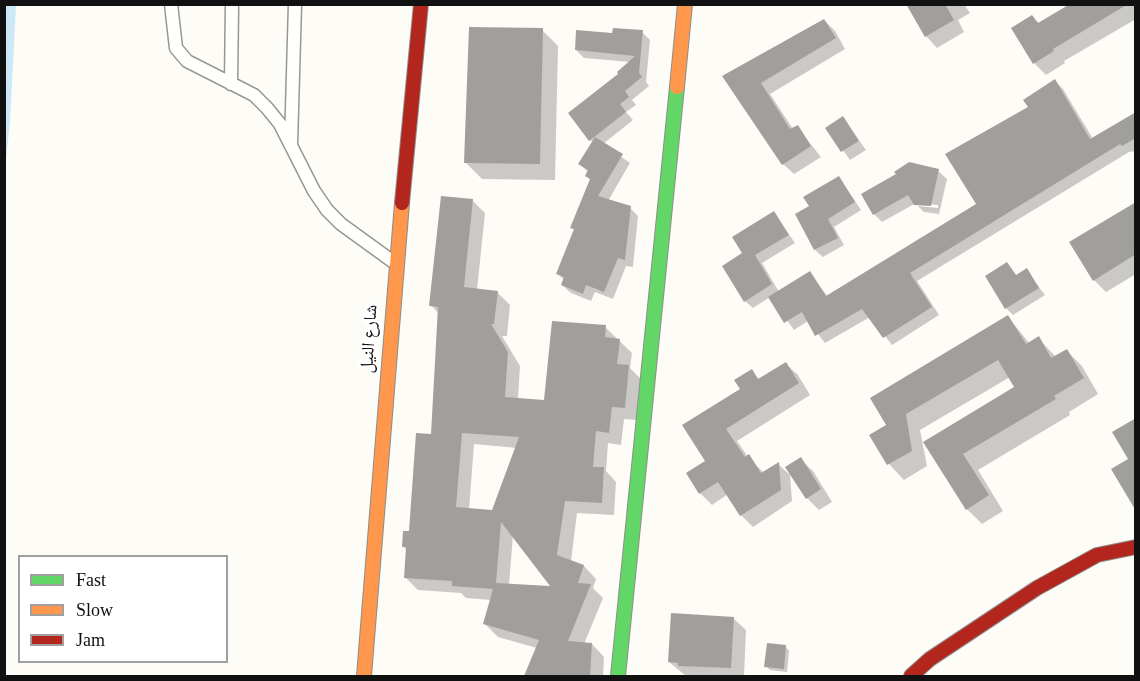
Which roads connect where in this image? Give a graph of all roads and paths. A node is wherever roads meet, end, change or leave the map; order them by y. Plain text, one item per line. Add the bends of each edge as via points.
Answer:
1 (171, 4) edge
2 (232, 4) edge
3 (295, 4) edge
4 (421, 4) edge
5 (684, 4) edge
6 (231, 84) junction
7 (291, 146) junction
8 (396, 263) junction
9 (1136, 547) edge
10 (364, 676) edge
11 (618, 676) edge
12 (911, 676) edge

1 - 6 lane via 176,48 187,61
2 - 6 lane
3 - 7 lane
4 - 8 street, شارع النيل
5 - 11 street
6 - 7 lane via 267,108
7 - 8 lane via 327,210
8 - 10 street, شارع النيل
9 - 12 street via 1097,555 1037,588 930,659

